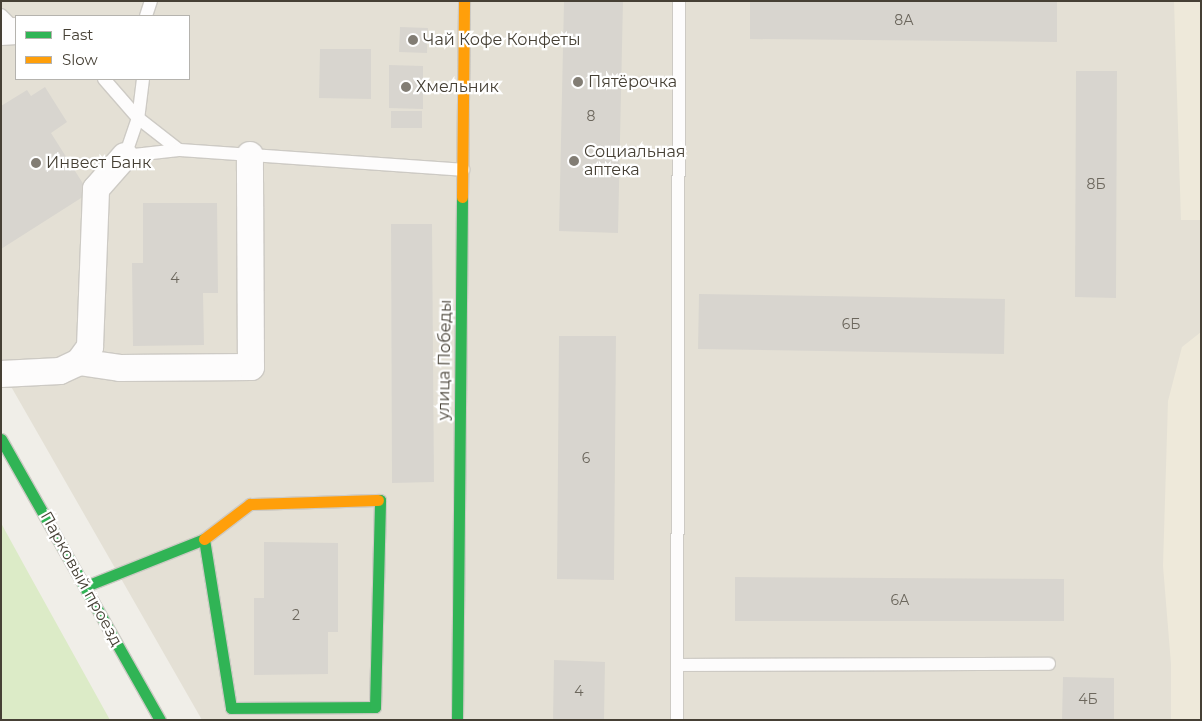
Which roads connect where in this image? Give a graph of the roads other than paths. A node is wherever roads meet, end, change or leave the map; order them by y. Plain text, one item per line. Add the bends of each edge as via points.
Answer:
1 (464, 1) edge
2 (680, 1) edge
3 (1, 15) edge
4 (15, 30) edge
5 (15, 31) edge
6 (1, 32) edge
7 (105, 80) edge
8 (143, 80) edge
9 (138, 118) junction
10 (179, 150) junction
11 (250, 155) junction
12 (125, 156) junction
13 (463, 170) junction
14 (79, 362) junction
15 (1, 374) edge
16 (1, 439) edge
17 (204, 539) junction
18 (86, 586) junction
19 (677, 664) junction
20 (1049, 664) dead end
21 (160, 720) edge
22 (457, 720) edge
23 (677, 720) edge

1 - 13 street, улица Победы
2 - 19 lane
3 - 4 lane
5 - 6 street
7 - 9 lane
8 - 9 lane
9 - 10 lane
9 - 12 lane
10 - 11 lane
10 - 12 lane
11 - 13 lane
11 - 14 street via 251,367 120,368
12 - 14 street via 96,189 90,347
13 - 22 street, улица Победы
14 - 15 street via 60,371
16 - 18 street, Парковый проезд
17 - 17 street via 231,708 375,707 380,500 250,504
17 - 18 street
18 - 21 street, Парковый проезд
19 - 20 lane
19 - 23 lane

